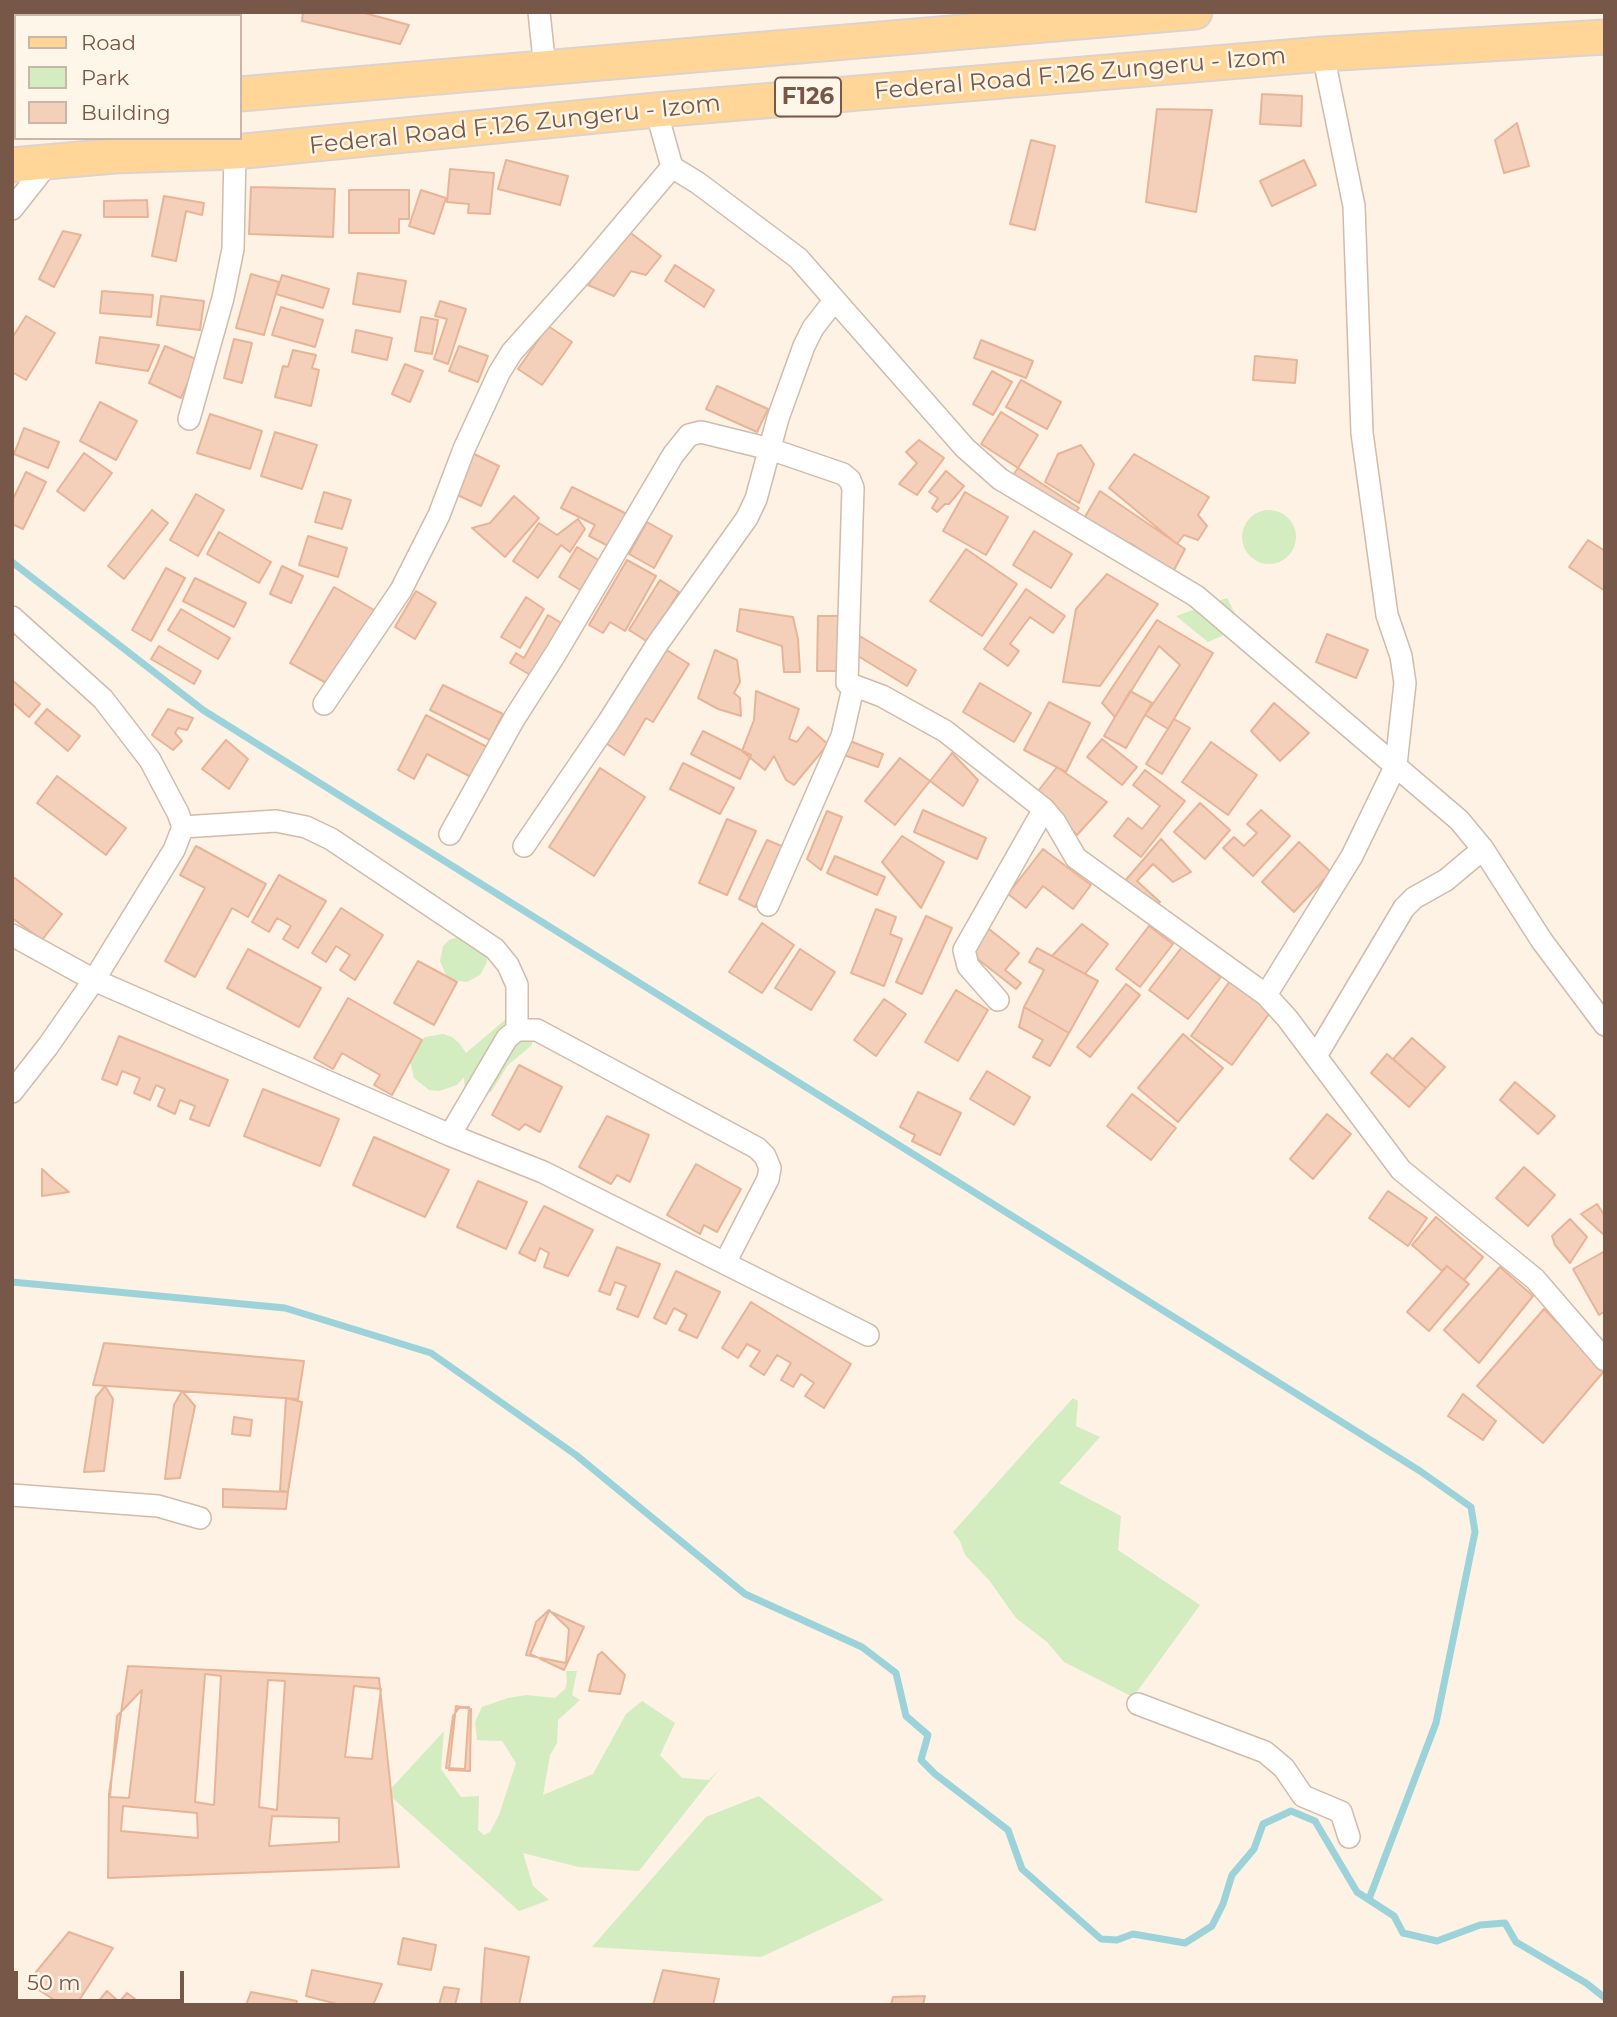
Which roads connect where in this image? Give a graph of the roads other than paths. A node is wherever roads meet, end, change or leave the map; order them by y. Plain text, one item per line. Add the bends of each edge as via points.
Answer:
1 (539, 12) edge
2 (1195, 12) edge
3 (1605, 37) edge
4 (1322, 54) junction
5 (544, 69) junction
6 (242, 94) edge
7 (656, 110) junction
8 (114, 147) edge
9 (235, 152) junction
10 (49, 162) junction
11 (12, 164) edge
12 (672, 167) junction
13 (12, 209) edge
14 (834, 301) junction
15 (189, 419) dead end
16 (770, 449) junction
17 (12, 617) edge
18 (847, 683) junction
19 (324, 704) dead end
20 (1396, 765) junction
21 (1044, 808) junction
22 (183, 827) junction
23 (450, 834) dead end
24 (524, 846) dead end
25 (1483, 849) junction
26 (768, 905) dead end
27 (12, 934) edge
28 (94, 980) junction
29 (1266, 995) junction
30 (998, 1000) dead end
31 (1605, 1025) edge
32 (517, 1030) junction
33 (1316, 1056) junction
34 (12, 1092) edge
35 (450, 1135) junction
36 (725, 1263) junction
37 (868, 1335) dead end
38 (1605, 1360) edge
39 (12, 1495) edge
40 (200, 1518) dead end
41 (1138, 1704) dead end
42 (1349, 1837) dead end

1 - 5 street
2 - 5 main road, Federal Road F.126 Zungeru - Izom / F126
3 - 4 main road, Federal Road F.126 Zungeru - Izom / F126
4 - 7 main road, Federal Road F.126 Zungeru - Izom / F126
4 - 20 street via 1354,206 1362,433 1387,615 1405,683
5 - 6 main road, Federal Road F.126 Zungeru - Izom / F126
7 - 9 main road, Federal Road F.126 Zungeru - Izom / F126
7 - 12 street
8 - 9 main road, Federal Road F.126 Zungeru - Izom / F126
8 - 10 main road, Federal Road F.126 Zungeru - Izom / F126
9 - 15 street via 233,248
10 - 11 main road, Federal Road F.126 Zungeru - Izom / F126
10 - 13 street
12 - 14 street via 798,258
12 - 19 street via 505,362 401,590
14 - 16 street via 804,346
14 - 20 street via 965,448 1000,480 1196,596
16 - 18 street via 843,474 853,488
16 - 23 street via 701,432 688,435 514,719
16 - 24 street via 747,518
17 - 22 street via 103,699 150,760
18 - 21 street via 882,696 945,731
18 - 26 street via 853,688 842,736
20 - 25 street via 1459,820
20 - 29 street via 1352,856
21 - 29 street via 1076,858
21 - 30 street via 964,950 968,967
22 - 28 street via 174,850
22 - 32 street via 276,821 306,827 331,839 495,949 517,985
25 - 31 street via 1542,941
25 - 33 street via 1404,908
27 - 28 street
28 - 34 street
28 - 35 street
29 - 33 street
32 - 35 street via 507,1038
32 - 36 street via 537,1030 765,1156 768,1179
33 - 38 street via 1401,1170 1535,1279
35 - 36 street via 543,1172
36 - 37 street
39 - 40 street via 158,1506
41 - 42 street via 1265,1752 1284,1768 1303,1796 1341,1812

